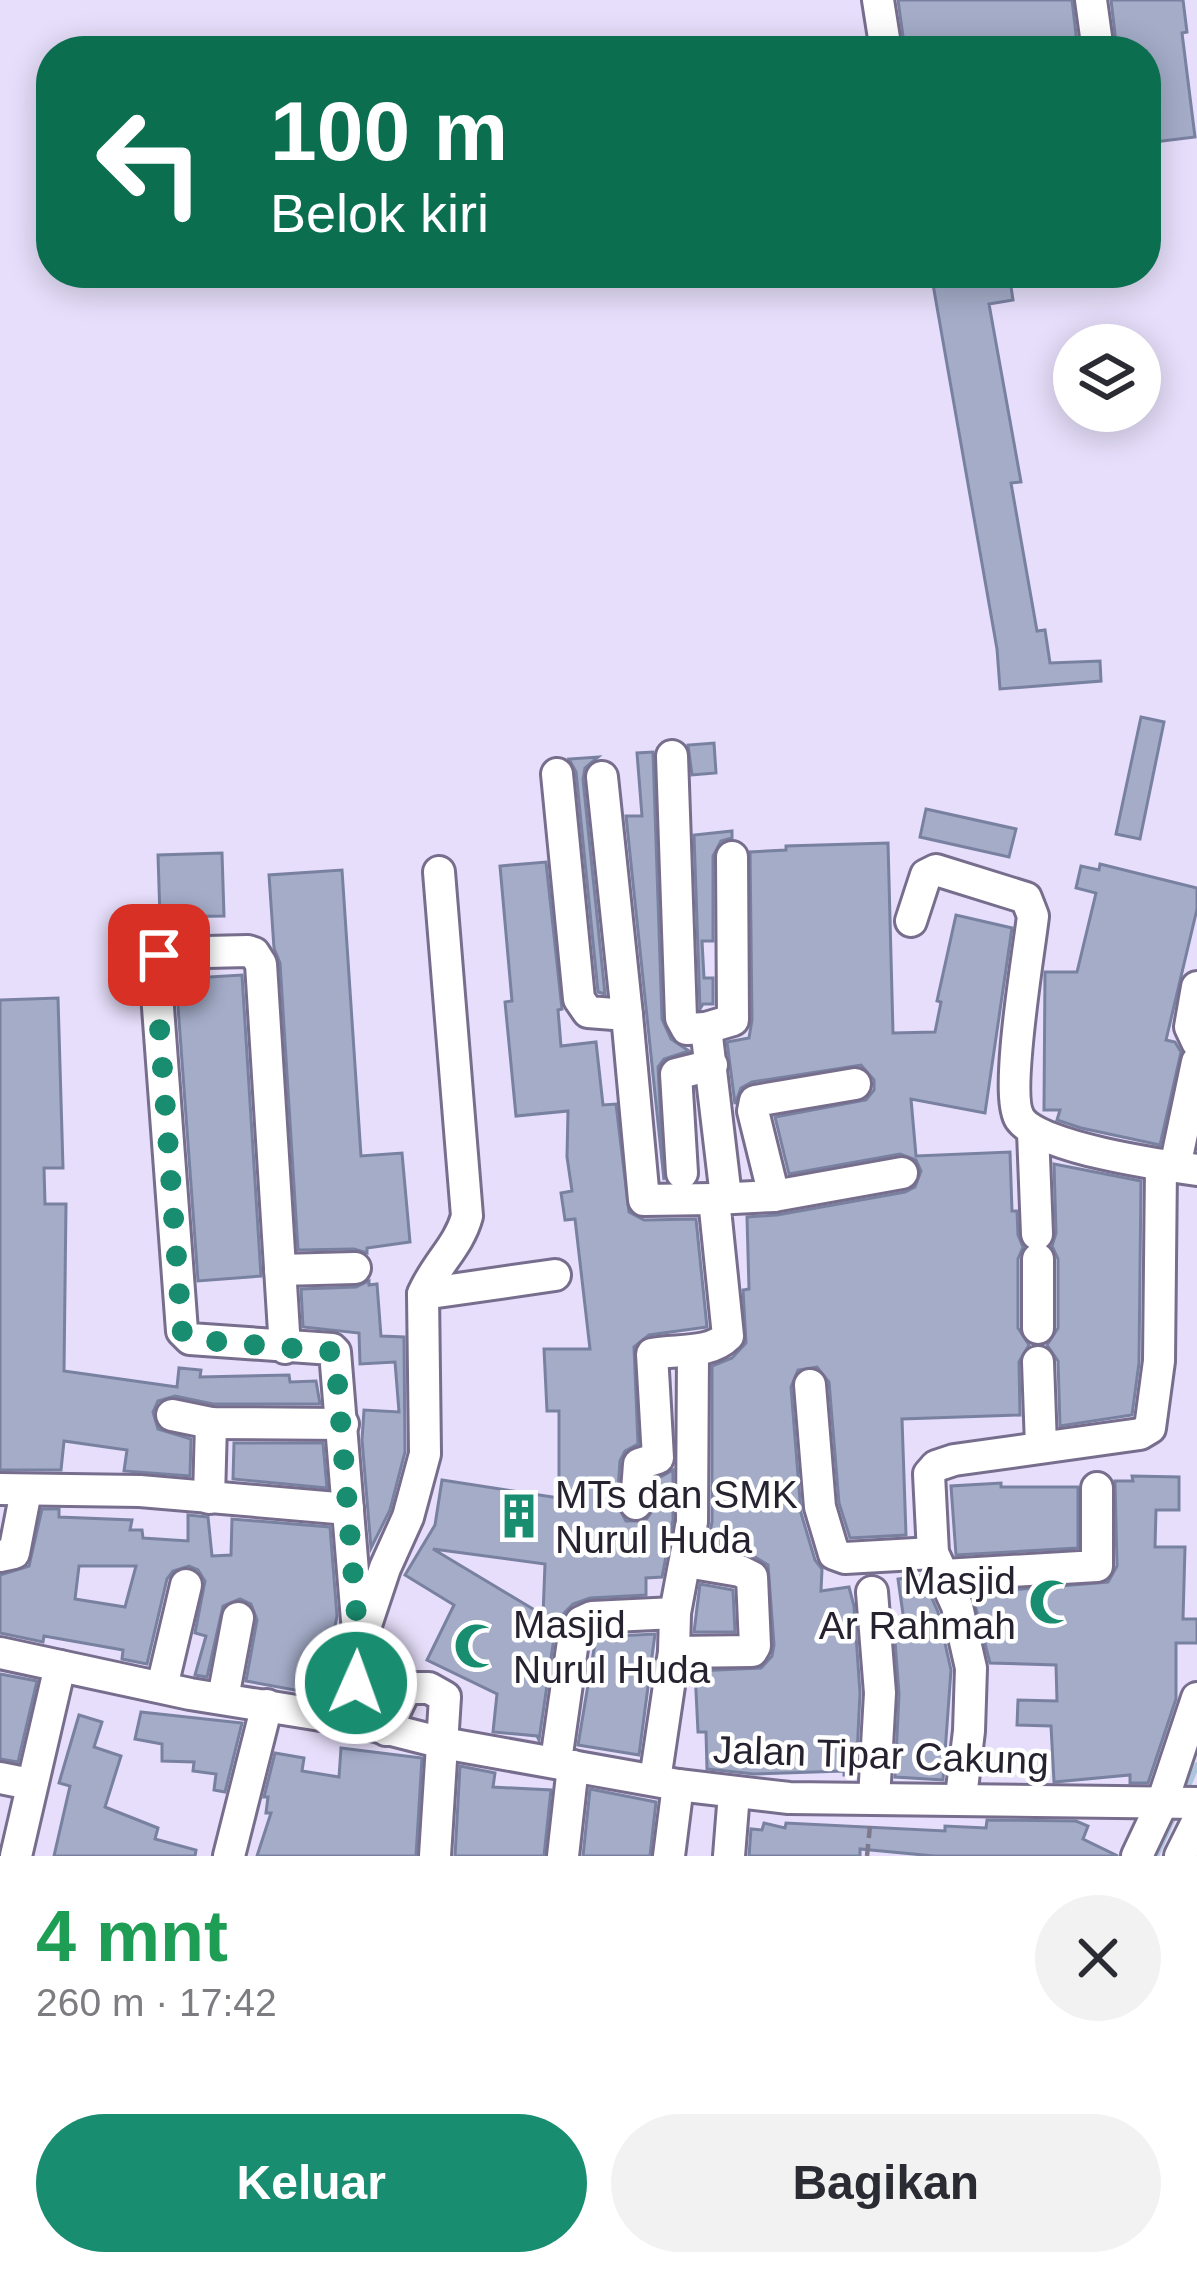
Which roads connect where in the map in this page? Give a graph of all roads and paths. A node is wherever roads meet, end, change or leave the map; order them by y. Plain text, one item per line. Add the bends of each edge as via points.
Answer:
1 (878, 0) edge
2 (1091, 0) edge
3 (884, 36) edge
4 (1096, 36) edge
5 (672, 756) dead end
6 (557, 774) dead end
7 (602, 777) dead end
8 (732, 857) dead end
9 (439, 872) dead end
10 (911, 921) dead end
11 (1197, 987) edge
12 (626, 1015) junction
13 (706, 1028) junction
14 (1197, 1042) edge
15 (1197, 1062) edge
16 (712, 1065) junction
17 (855, 1084) dead end
18 (1193, 1100) edge
19 (1033, 1132) junction
20 (1178, 1168) edge
21 (682, 1173) dead end
22 (902, 1174) dead end
23 (774, 1196) junction
24 (720, 1198) junction
25 (355, 1268) dead end
26 (280, 1270) junction
27 (555, 1275) dead end
28 (423, 1294) junction
29 (1038, 1328) dead end
30 (285, 1348) junction
31 (694, 1351) junction
32 (1038, 1362) dead end
33 (810, 1385) dead end
34 (172, 1415) dead end
35 (212, 1423) junction
36 (343, 1424) junction
37 (1041, 1446) junction
38 (1097, 1488) dead end
39 (13, 1490) edge
40 (209, 1498) junction
41 (636, 1504) dead end
42 (348, 1509) junction
43 (0, 1556) edge
44 (687, 1562) junction
45 (938, 1564) junction
46 (186, 1585) dead end
47 (872, 1592) dead end
48 (675, 1612) junction
49 (238, 1618) dead end
50 (359, 1646) junction
51 (674, 1652) junction
52 (0, 1653) edge
53 (60, 1666) junction
54 (162, 1687) junction
55 (223, 1698) junction
56 (1197, 1698) edge
57 (267, 1705) junction
58 (352, 1720) junction
59 (386, 1730) junction
60 (443, 1743) junction
61 (564, 1764) junction
62 (15, 1781) edge
63 (667, 1782) junction
64 (734, 1793) junction
65 (961, 1798) junction
66 (874, 1799) junction
67 (1176, 1802) edge
68 (1197, 1822) edge
69 (16, 1856) edge
70 (229, 1856) edge
71 (435, 1856) edge
72 (563, 1856) edge
73 (669, 1856) edge
74 (730, 1856) edge
75 (866, 1856) edge
76 (1137, 1856) edge
77 (1180, 1856) edge

1 - 3 street
2 - 4 street
5 - 13 street via 680,1018 687,1029
6 - 12 street via 579,999 588,1012
7 - 12 street
8 - 13 street via 733,1020
9 - 28 street via 467,1216
10 - 19 street via 926,875 936,870 1019,893 1031,907 1013,1102
11 - 14 street via 1190,1027
12 - 24 street via 644,1200
13 - 16 street
15 - 18 street
16 - 21 street via 676,1074
16 - 24 street
17 - 23 street via 754,1101
18 - 20 street
19 - 20 street
19 - 29 street
20 - 37 street via 1152,1424 1139,1434
22 - 23 street
23 - 24 street
24 - 31 street via 728,1336
25 - 26 street
26 - 30 street
26 - 30 street via 261,964 248,951 159,955 182,1331 190,1339
27 - 28 street
28 - 50 street via 425,1454
30 - 36 street via 335,1352
31 - 41 street via 652,1354 658,1458 639,1464
31 - 44 street
32 - 37 street
33 - 45 street via 820,1507 834,1554
34 - 35 street
35 - 36 street
35 - 40 street
36 - 42 street
37 - 45 street via 936,1466 928,1485
38 - 45 street via 1097,1565
39 - 40 street
39 - 43 street via 14,1553
40 - 42 street
42 - 50 street
44 - 48 street
44 - 51 street via 752,1577 754,1646
45 - 65 street via 971,1668
46 - 54 street
47 - 66 street via 880,1693
48 - 51 street
48 - 61 street via 581,1622
49 - 55 street
50 - 58 street
51 - 63 street
52 - 53 street, Jalan Tipar Cakung
53 - 54 street, Jalan Tipar Cakung
53 - 62 street
54 - 55 street, Jalan Tipar Cakung
55 - 57 street, Jalan Tipar Cakung
56 - 67 street
57 - 58 street, Jalan Tipar Cakung
57 - 70 street
58 - 59 street, Jalan Tipar Cakung
59 - 60 street, Jalan Tipar Cakung
59 - 60 street via 406,1688 429,1688 445,1697
60 - 61 street, Jalan Tipar Cakung
60 - 71 street
61 - 63 street, Jalan Tipar Cakung
61 - 72 street
62 - 69 street
63 - 64 street, Jalan Tipar Cakung
63 - 73 street
64 - 66 street, Jalan Tipar Cakung
64 - 74 street
65 - 66 street, Jalan Tipar Cakung
65 - 67 street, Jalan Tipar Cakung
66 - 75 path
67 - 76 street
68 - 77 street

